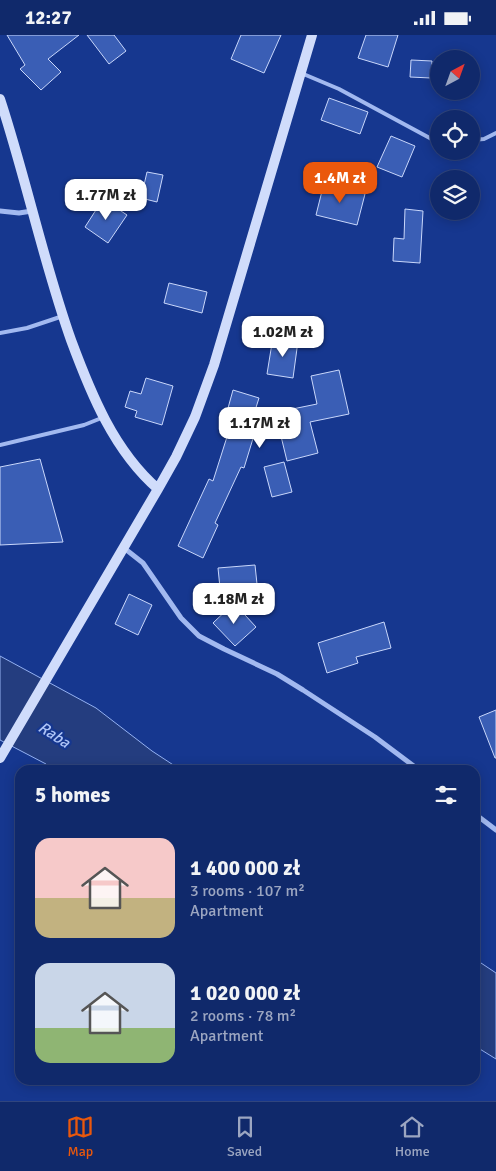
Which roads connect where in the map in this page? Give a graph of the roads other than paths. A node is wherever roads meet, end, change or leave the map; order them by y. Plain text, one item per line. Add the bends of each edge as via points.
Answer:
1 (312, 35) edge
2 (301, 73) junction
3 (0, 99) edge
4 (496, 133) edge
5 (430, 138) edge
6 (480, 140) edge
7 (0, 211) edge
8 (32, 211) junction
9 (63, 316) junction
10 (0, 333) edge
11 (104, 417) junction
12 (0, 445) edge
13 (158, 489) junction
14 (124, 548) junction
15 (0, 758) edge
16 (412, 765) edge
17 (480, 818) edge
18 (496, 830) edge

1 - 2 main road
2 - 5 lane
2 - 13 main road via 214,365 195,417
3 - 8 main road
4 - 6 lane
7 - 8 street
8 - 9 main road
9 - 10 lane
9 - 11 main road via 85,377
11 - 12 lane via 84,425
11 - 13 main road via 138,469
13 - 14 main road
14 - 15 main road
14 - 16 street via 143,563 180,618 199,636 297,686
17 - 18 street

